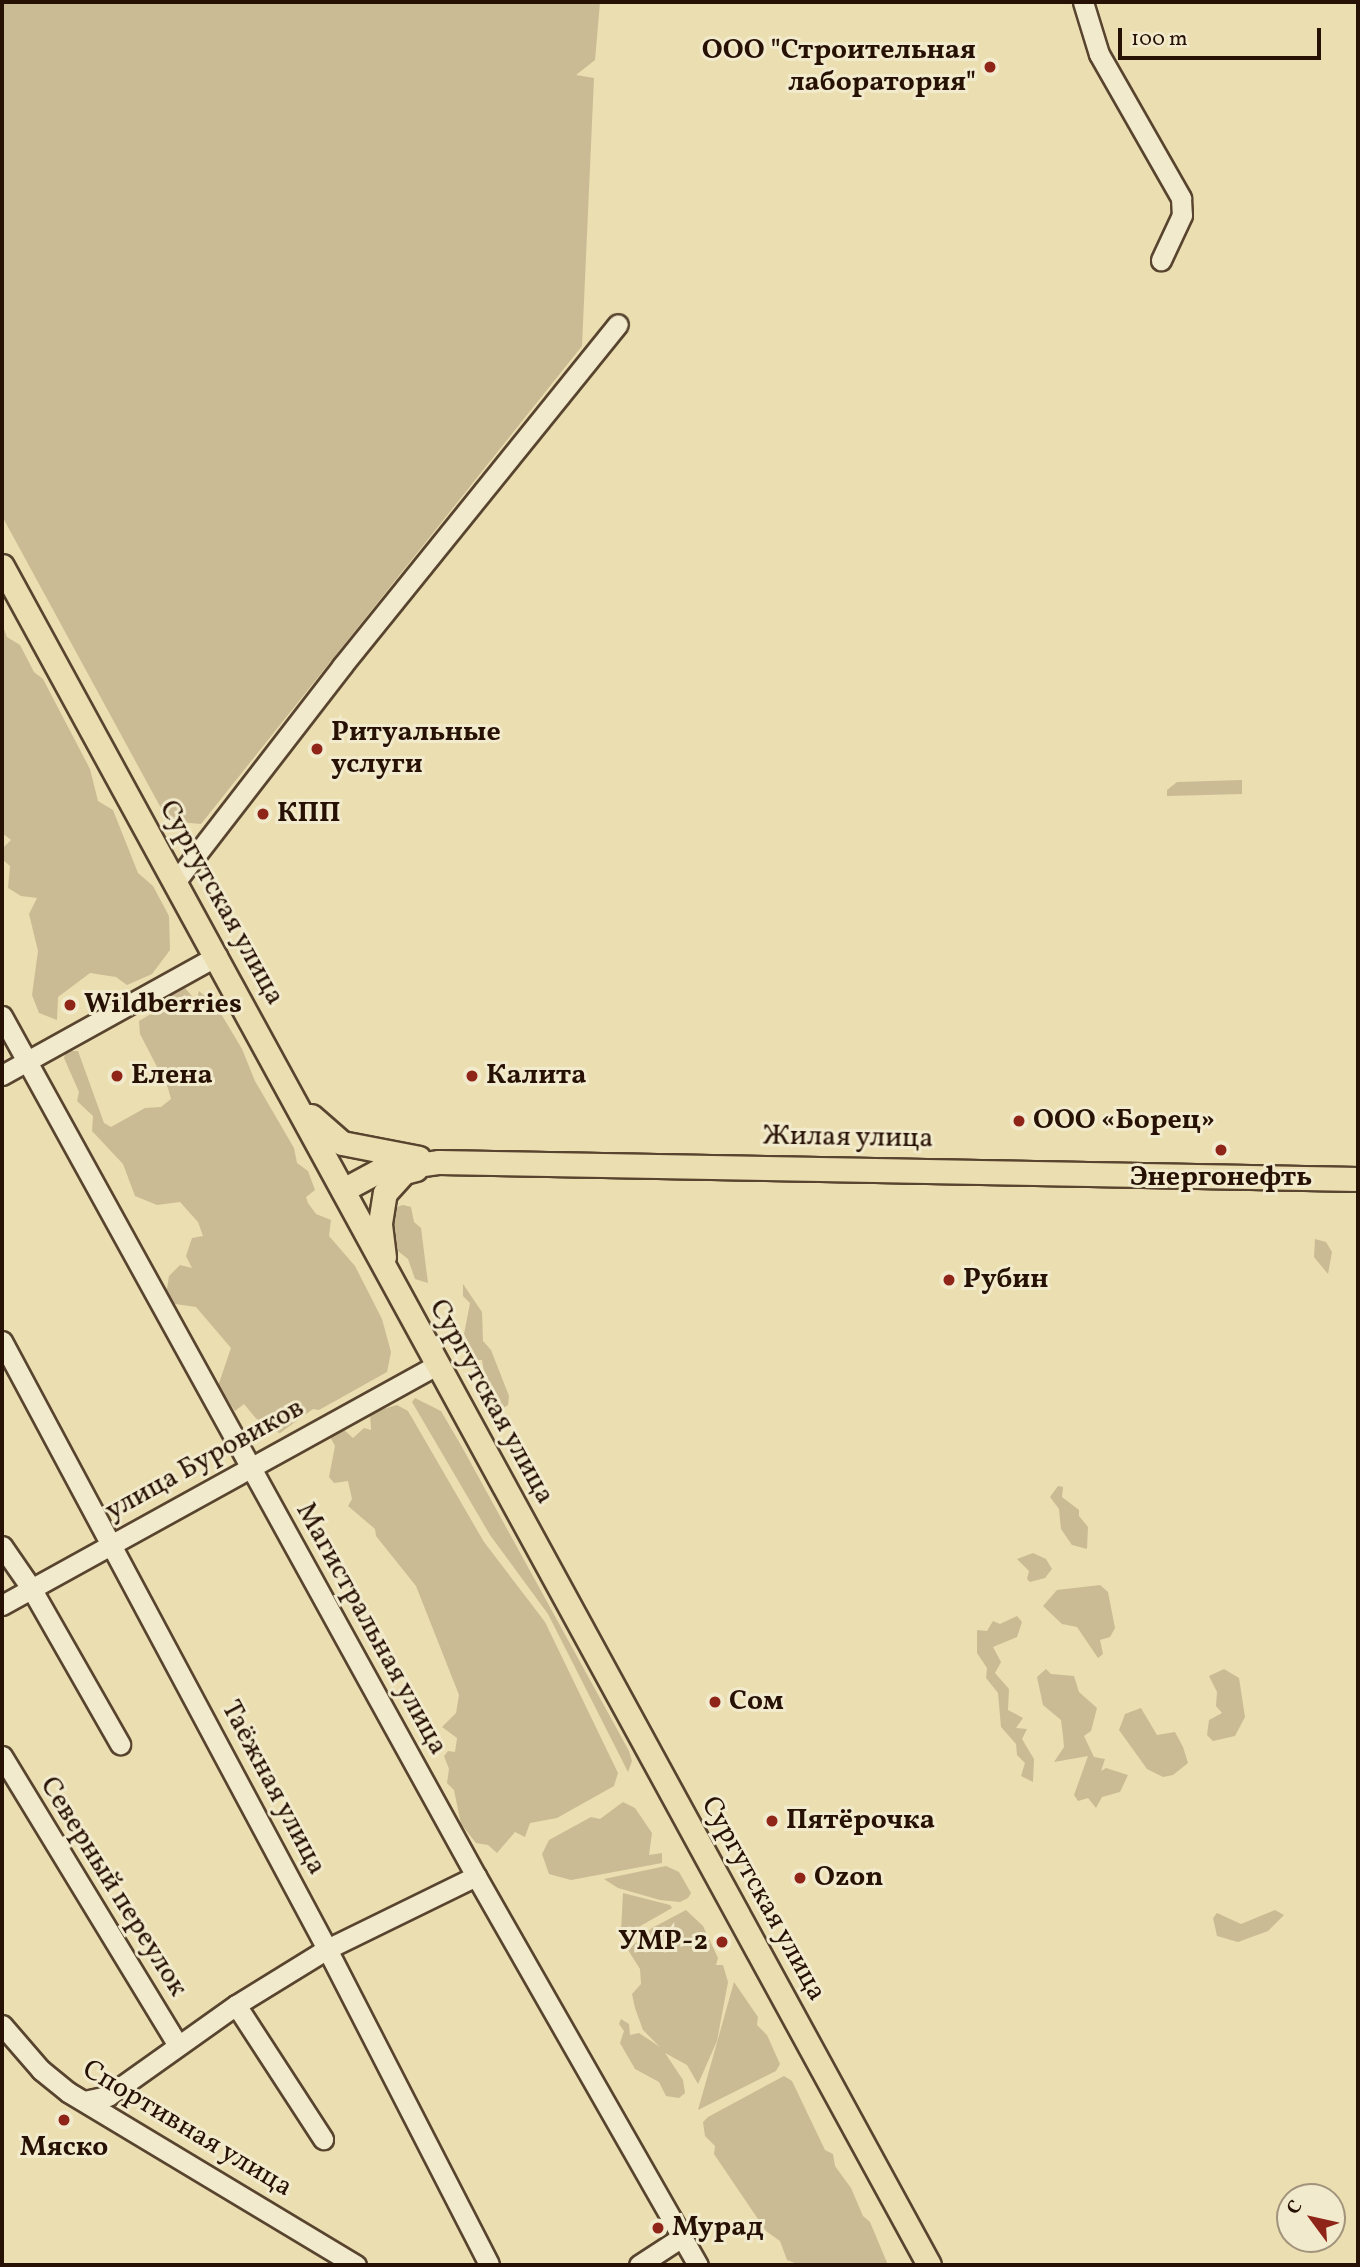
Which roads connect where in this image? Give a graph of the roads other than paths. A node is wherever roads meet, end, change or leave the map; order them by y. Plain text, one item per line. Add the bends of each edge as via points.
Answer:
1 (1083, 2) edge
2 (1161, 260) dead end
3 (618, 324) dead end
4 (2, 566) edge
5 (176, 881) junction
6 (216, 956) junction
7 (2, 1016) edge
8 (29, 1059) junction
9 (2, 1075) edge
10 (293, 1096) junction
11 (439, 1162) junction
12 (1358, 1179) edge
13 (343, 1190) junction
14 (386, 1273) junction
15 (2, 1341) edge
16 (436, 1366) junction
17 (253, 1466) junction
18 (112, 1544) junction
19 (2, 1546) edge
20 (31, 1588) junction
21 (2, 1605) edge
22 (120, 1744) dead end
23 (2, 1756) edge
24 (476, 1876) junction
25 (327, 1949) junction
26 (236, 2005) junction
27 (2, 2025) edge
28 (178, 2045) junction
29 (84, 2101) junction
30 (323, 2139) dead end
31 (682, 2237) junction
32 (489, 2264) edge
33 (356, 2265) edge
34 (639, 2265) edge
35 (698, 2265) edge
36 (929, 2265) edge

1 - 2 street via 1099,54 1181,198 1182,215
3 - 5 street via 342,666
4 - 5 main road, Сургутская улица
5 - 6 main road, Сургутская улица
6 - 8 street
6 - 10 main road, Сургутская улица
7 - 8 street, Магистральная улица
8 - 9 street
8 - 17 street, Магистральная улица
10 - 11 main road via 342,1143
10 - 13 main road, Сургутская улица
11 - 12 main road, Жилая улица
11 - 13 main road, Жилая улица via 380,1170
11 - 14 main road via 404,1172 385,1193 380,1223
13 - 14 main road, Сургутская улица
14 - 16 main road, Сургутская улица
15 - 18 street, Таёжная улица
16 - 17 street, улица Буровиков
16 - 36 main road, Сургутская улица
17 - 18 street, улица Буровиков
17 - 24 street, Магистральная улица
18 - 20 street, улица Буровиков
18 - 25 street, Таёжная улица
19 - 20 street
20 - 21 street, улица Буровиков
20 - 22 street
23 - 28 street, Северный переулок
24 - 25 street
24 - 31 street, Магистральная улица
25 - 26 street
25 - 32 street, Таёжная улица
26 - 28 street
26 - 30 street
27 - 29 street, Спортивная улица via 41,2070
28 - 29 street via 108,2096
29 - 33 street, Спортивная улица
31 - 34 street
31 - 35 street, Магистральная улица

